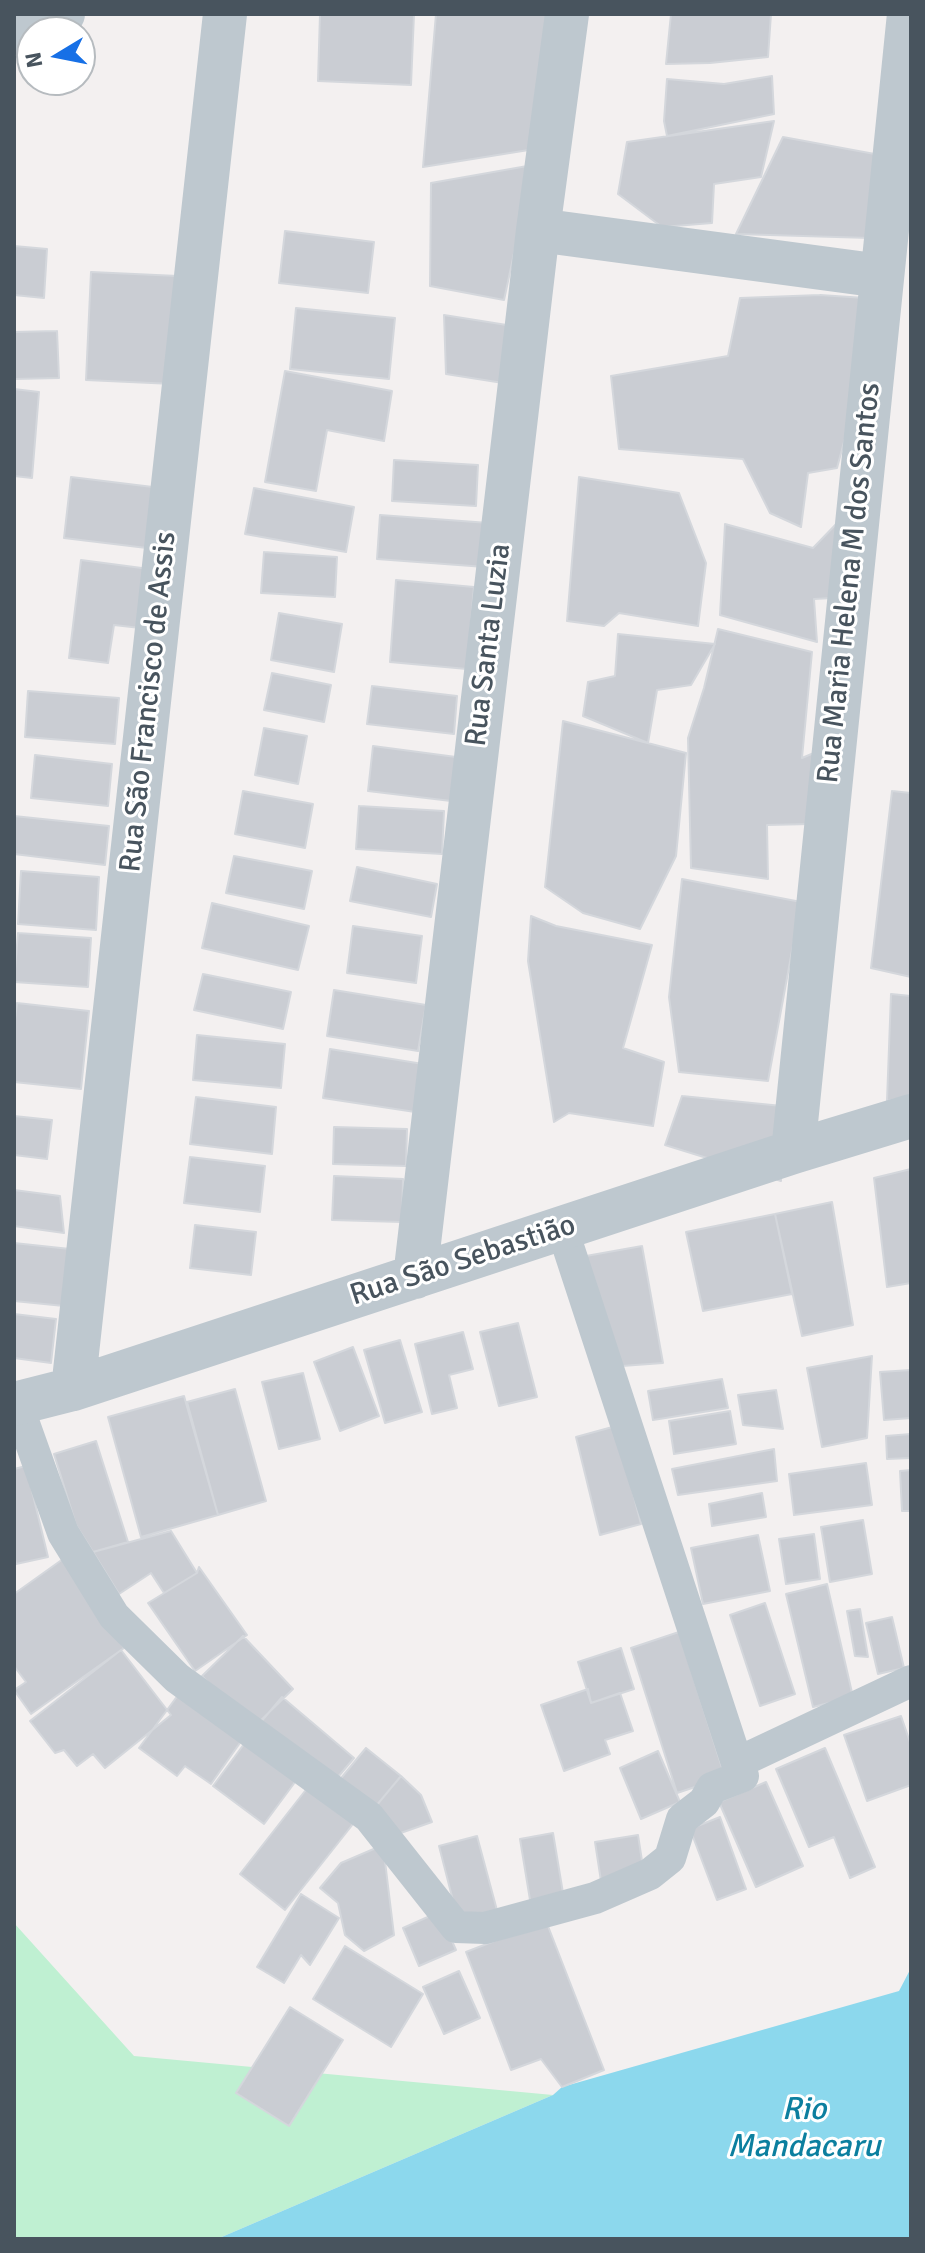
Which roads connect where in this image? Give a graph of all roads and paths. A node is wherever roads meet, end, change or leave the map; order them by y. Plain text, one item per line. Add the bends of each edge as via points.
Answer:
1 (63, 14) edge
2 (225, 14) edge
3 (567, 14) edge
4 (909, 14) edge
5 (14, 36) edge
6 (538, 230) junction
7 (881, 276) junction
8 (911, 1116) edge
9 (793, 1152) junction
10 (562, 1228) junction
11 (415, 1277) junction
12 (73, 1389) junction
13 (15, 1404) edge
14 (911, 1681) edge
15 (737, 1763) junction

1 - 5 street
2 - 12 street, Rua São Francisco de Assis
3 - 6 street, Rua Santa Luzia
4 - 7 street, Rua Maria Helena M dos Santos
6 - 7 street
6 - 11 street, Rua Santa Luzia
7 - 9 street, Rua Maria Helena M dos Santos
8 - 9 street, Rua São Sebastião
9 - 10 street, Rua São Sebastião
10 - 11 street, Rua São Sebastião
10 - 15 lane
11 - 12 street, Rua São Sebastião
12 - 13 street, Rua São Sebastião
13 - 15 lane via 63,1533 114,1616 177,1678 369,1817 456,1927 485,1928 595,1898 650,1874 670,1858 682,1819 712,1788 743,1776
14 - 15 lane

